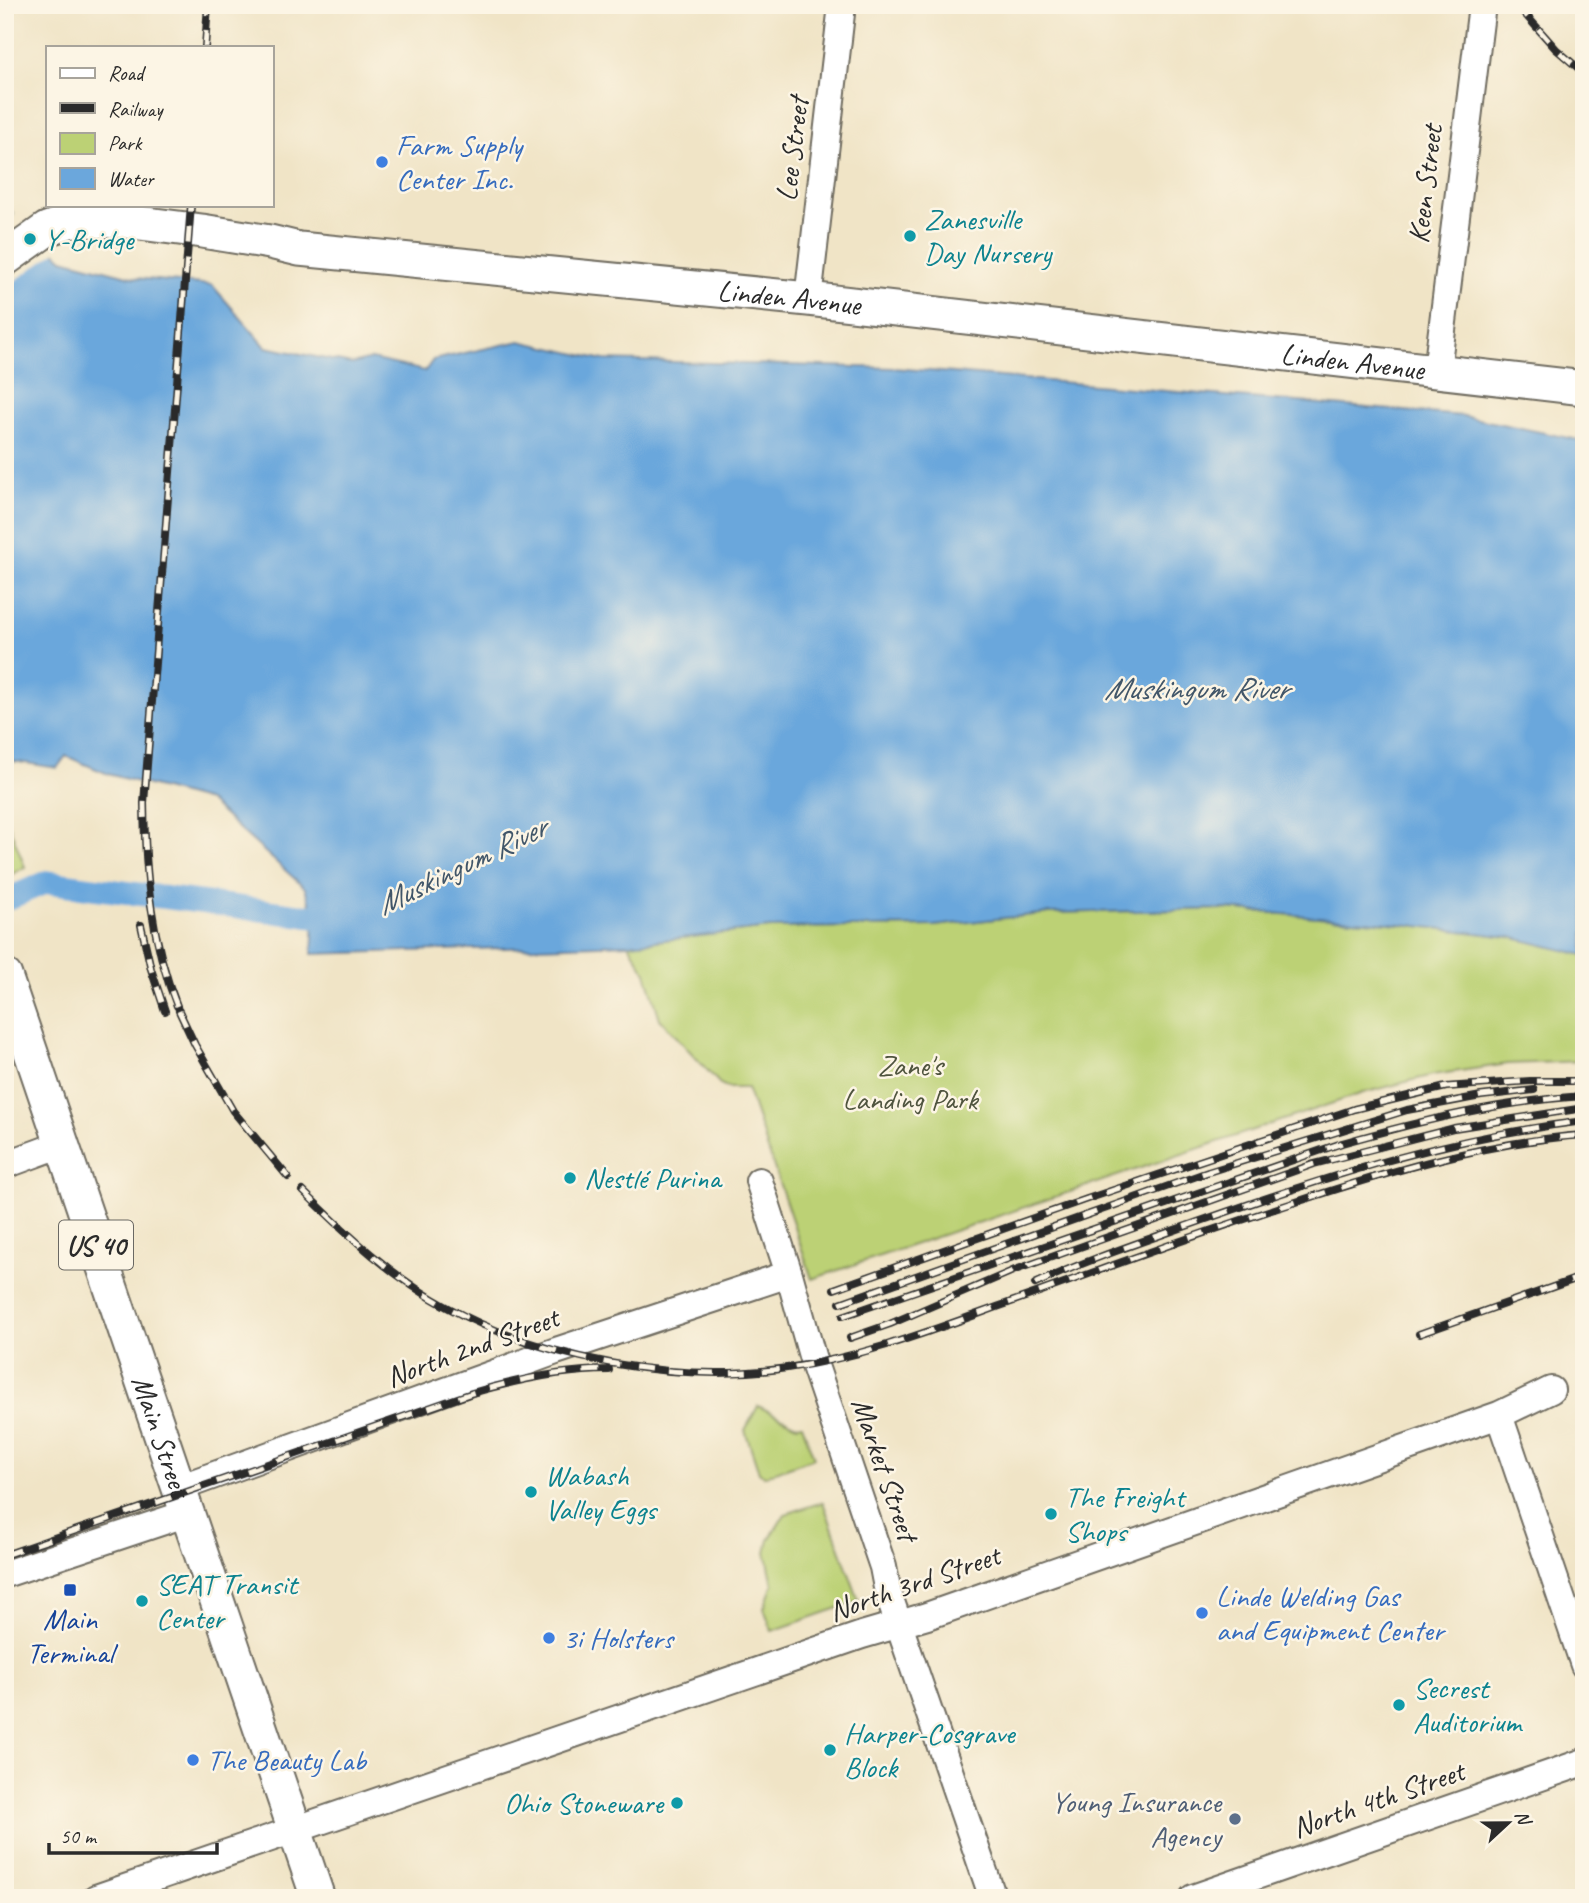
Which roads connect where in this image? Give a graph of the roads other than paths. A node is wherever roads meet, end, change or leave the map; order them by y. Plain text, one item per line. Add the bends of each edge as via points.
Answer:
1 (842, 5) edge
2 (1482, 5) edge
3 (5, 259) edge
4 (808, 299) junction
5 (1437, 372) junction
6 (1584, 388) edge
7 (5, 976) edge
8 (62, 1144) junction
9 (5, 1165) edge
10 (759, 1181) dead end
11 (789, 1274) junction
12 (1551, 1390) dead end
13 (1499, 1415) junction
14 (184, 1501) junction
15 (5, 1574) edge
16 (899, 1625) junction
17 (1584, 1665) edge
18 (1584, 1762) edge
19 (295, 1828) junction
20 (96, 1898) edge
21 (318, 1898) edge
22 (993, 1898) edge
23 (1193, 1898) edge

1 - 4 street, Lee Street
2 - 5 street, Keen Street
3 - 4 main road, Linden Avenue via 47,229 72,220 124,221 299,249
4 - 5 main road, Linden Avenue
5 - 6 main road, Linden Avenue
7 - 8 main road, Main Street / US 40
8 - 9 street
8 - 14 main road, Main Street / US 40
10 - 11 street, Market Street
11 - 14 street, North 2nd Street via 556,1351
11 - 16 street, Market Street
12 - 13 street, North 3rd Street
13 - 16 street, North 3rd Street
13 - 17 street
14 - 15 street, North 2nd Street
14 - 19 main road, Main Street / US 40
16 - 19 street, North 3rd Street
16 - 22 street, Market Street
18 - 23 street, North 4th Street
19 - 20 street, North 3rd Street
19 - 21 main road, Main Street / US 40

